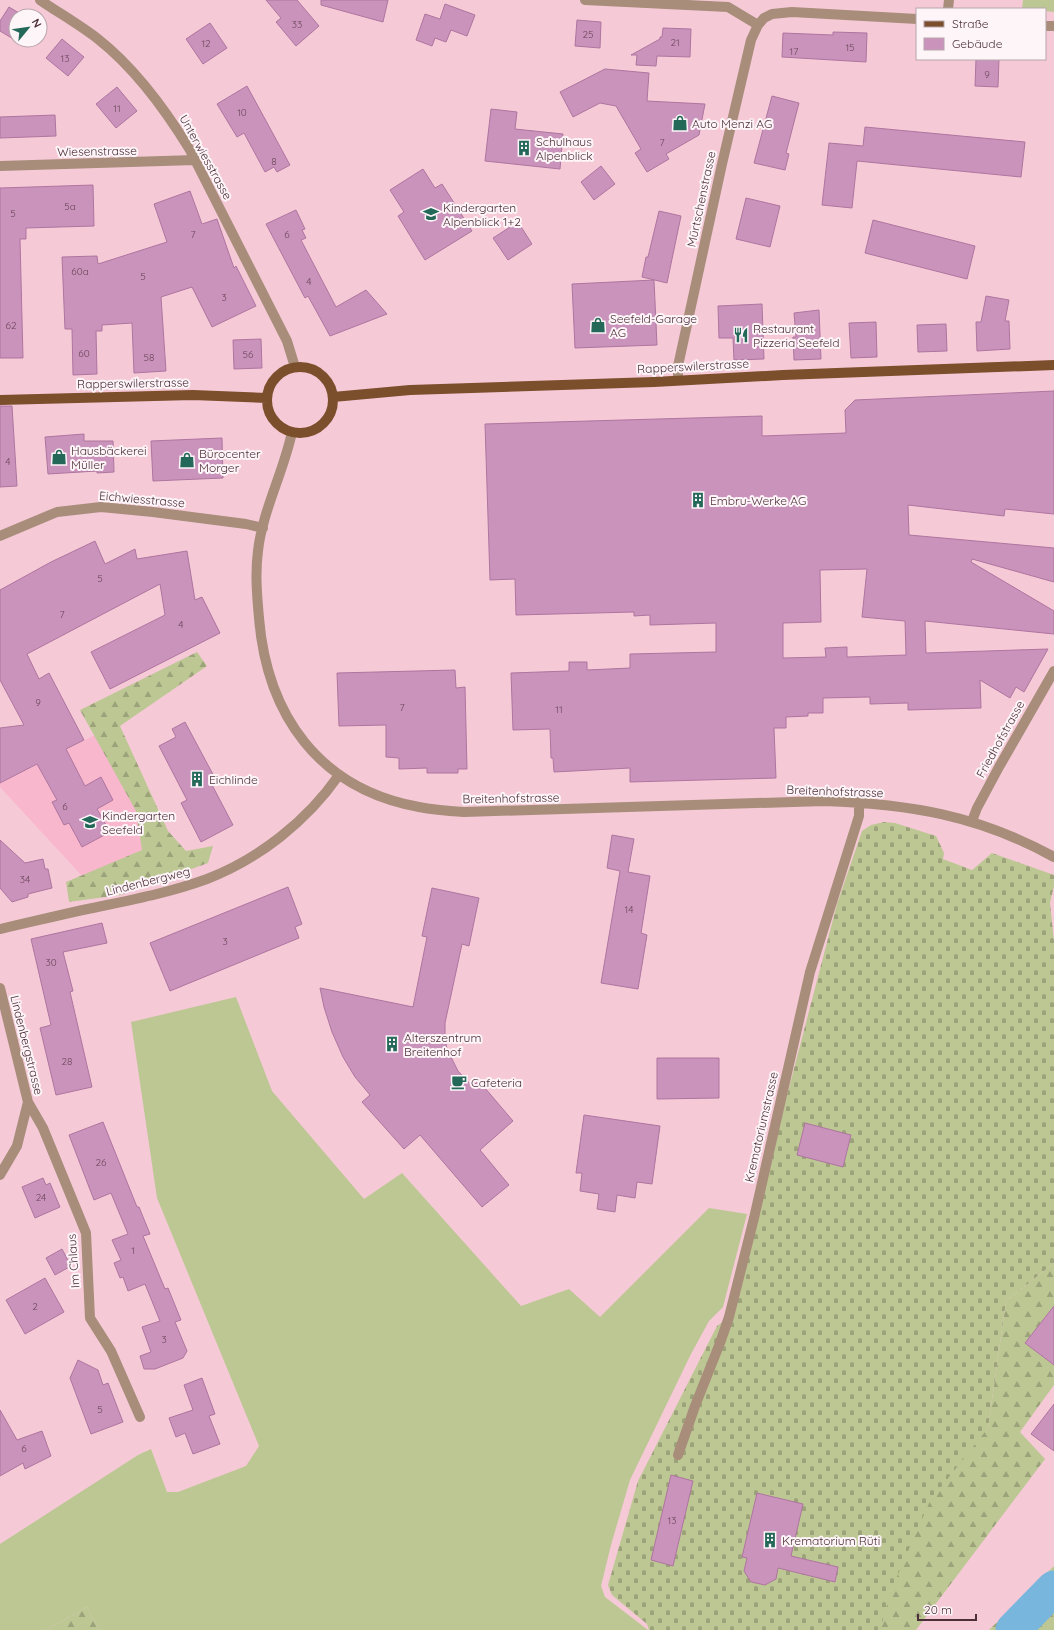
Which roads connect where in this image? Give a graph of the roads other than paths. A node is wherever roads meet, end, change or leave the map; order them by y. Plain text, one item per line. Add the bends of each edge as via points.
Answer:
1 (40, 0) edge
2 (585, 0) edge
3 (689, 3) edge
4 (916, 19) edge
5 (758, 25) junction
6 (195, 160) junction
7 (0, 166) edge
8 (1054, 365) edge
9 (295, 367) junction
10 (678, 380) junction
11 (333, 397) junction
12 (267, 398) junction
13 (0, 400) edge
14 (292, 432) junction
15 (263, 528) junction
16 (0, 536) edge
17 (1054, 671) edge
18 (339, 775) junction
19 (860, 802) junction
20 (972, 821) junction
21 (1054, 856) edge
22 (0, 929) edge
23 (0, 988) edge
24 (28, 1102) junction
25 (0, 1175) edge
26 (140, 1417) dead end
27 (678, 1455) dead end

1 - 6 street, Unterwiesstrasse via 99,40 122,61 147,88 174,124
2 - 3 street
3 - 5 street via 728,7
4 - 5 street via 792,12 772,14
5 - 10 street, Mürtschenstrasse via 751,40 722,164 678,366
6 - 7 street, Wiesenstrasse
6 - 9 street, Unterwiesstrasse via 286,341
8 - 10 main road, Rapperswilerstrasse
9 - 11 main road via 318,372 328,383
9 - 12 main road via 286,370 272,381
10 - 11 main road, Rapperswilerstrasse via 410,390
11 - 14 main road via 328,417 319,427 306,432
12 - 13 main road, Rapperswilerstrasse via 194,395
12 - 14 main road via 272,417 281,427
14 - 15 street, Breitenhofstrasse
15 - 16 street, Eichwiesstrasse via 101,507 57,512
15 - 18 street, Breitenhofstrasse via 258,550 257,598 263,650 269,671 284,711 295,730 309,749
17 - 20 street, Friedhofstrasse via 995,774
18 - 19 street, Breitenhofstrasse via 363,789 396,802 464,812
18 - 22 street, Lindenbergweg via 330,788 288,831 252,856 208,879 170,891
19 - 20 street, Breitenhofstrasse via 939,813
19 - 27 street, Krematoriumstrasse via 859,816 810,972 729,1317
20 - 21 street, Breitenhofstrasse via 1014,836
23 - 24 street, Lindenbergstrasse
24 - 25 street, Lindenbergstrasse via 17,1146
24 - 26 street, Im Chlaus via 43,1128 86,1233 90,1318 111,1351

